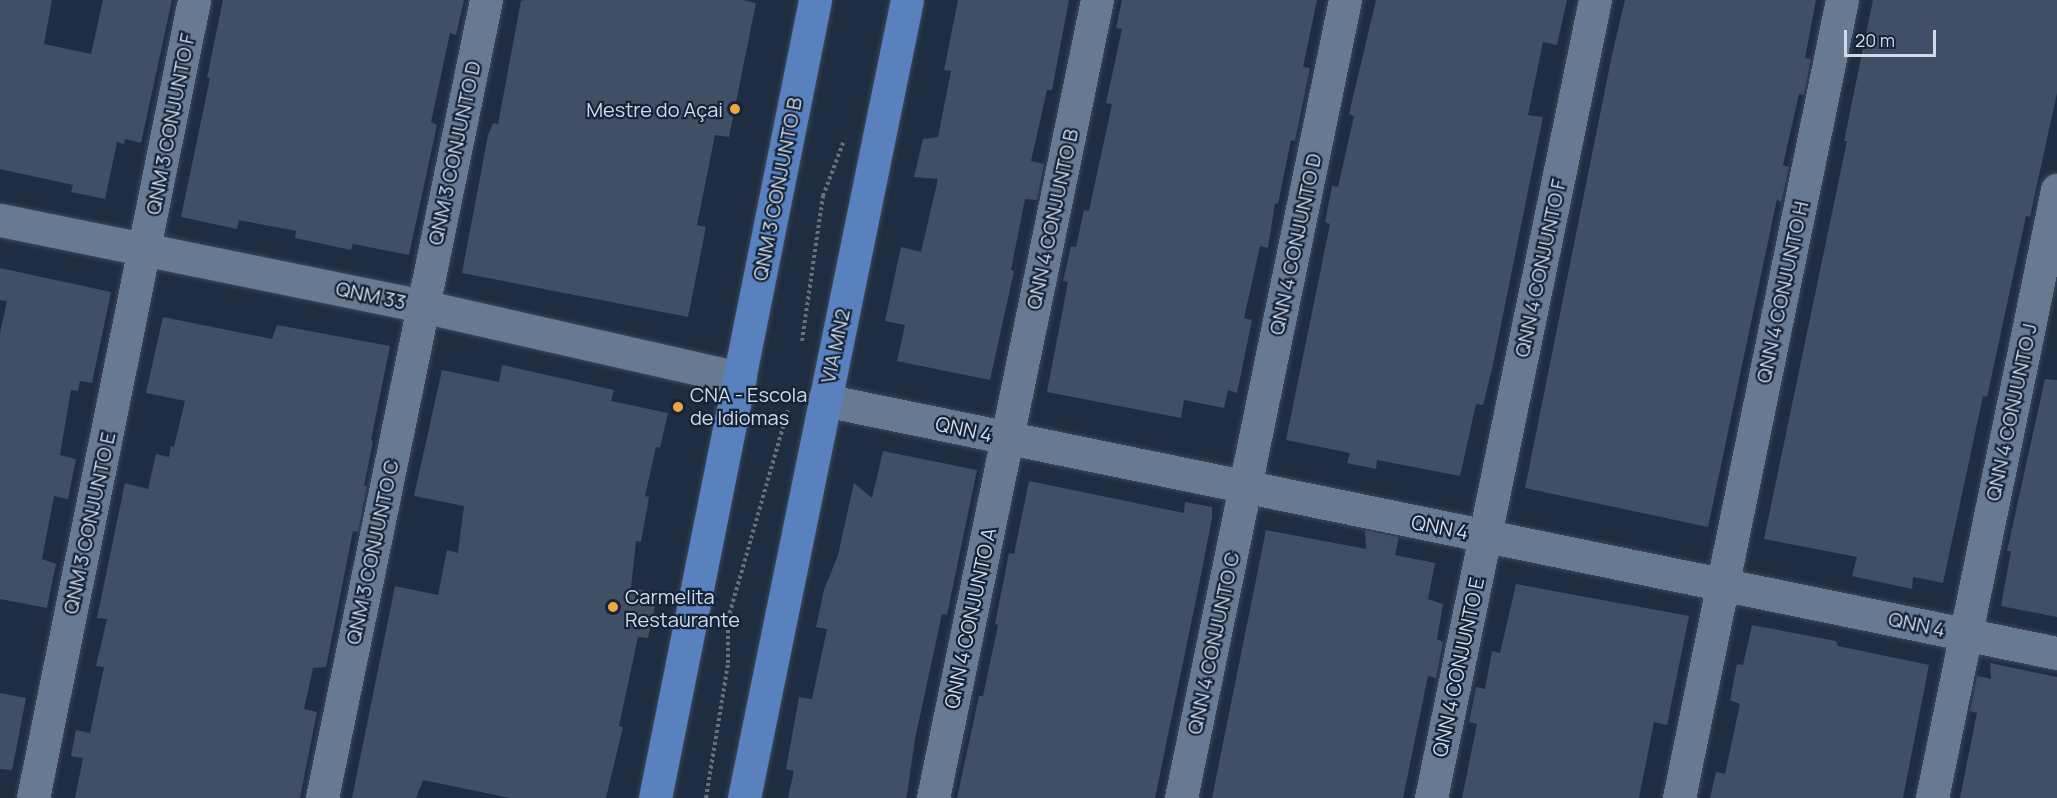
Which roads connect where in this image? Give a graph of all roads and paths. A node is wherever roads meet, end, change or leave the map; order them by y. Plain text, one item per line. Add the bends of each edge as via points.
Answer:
1 (194, 0) edge
2 (486, 0) edge
3 (815, 0) edge
4 (907, 0) edge
5 (1097, 0) edge
6 (1345, 0) edge
7 (1594, 0) edge
8 (1842, 0) edge
9 (844, 140) dead end
10 (2057, 190) edge
11 (0, 220) edge
12 (146, 249) junction
13 (422, 306) junction
14 (801, 347) dead end
15 (740, 378) junction
16 (824, 400) junction
17 (789, 405) dead end
18 (1007, 438) junction
19 (1246, 488) junction
20 (1485, 536) junction
21 (1723, 584) junction
22 (1966, 634) junction
23 (2057, 652) edge
24 (33, 798) edge
25 (322, 798) edge
26 (655, 798) edge
27 (706, 798) edge
28 (744, 798) edge
29 (933, 798) edge
30 (1181, 798) edge
31 (1431, 798) edge
32 (1679, 798) edge
33 (1932, 798) edge

1 - 12 street, QNM 3 CONJUNTO F
2 - 13 street, QNM 3 CONJUNTO D
3 - 15 main road, QNM 3 CONJUNTO B
4 - 16 main road, VIA MN2
5 - 18 street, QNN 4 CONJUNTO B
6 - 19 street, QNN 4 CONJUNTO D
7 - 20 street, QNN 4 CONJUNTO F
8 - 21 street, QNN 4 CONJUNTO H
9 - 14 path via 823,196
10 - 22 street, QNN 4 CONJUNTO J
11 - 12 street, QNM 33
12 - 13 street, QNM 33
12 - 24 street, QNM 3 CONJUNTO E
13 - 15 street, QNM 33
13 - 25 street, QNM 3 CONJUNTO C
15 - 26 main road, QNM 3 CONJUNTO B
16 - 18 street, QNN 4
16 - 28 main road, VIA MN2
17 - 27 path via 728,619 728,663
18 - 19 street, QNN 4
18 - 29 street, QNN 4 CONJUNTO A
19 - 20 street, QNN 4
19 - 30 street, QNN 4 CONJUNTO C
20 - 21 street, QNN 4
20 - 31 street, QNN 4 CONJUNTO E
21 - 22 street, QNN 4
21 - 32 street, QNN 4 CONJUNTO H
22 - 23 street, QNN 4
22 - 33 street, QNN 4 CONJUNTO J

